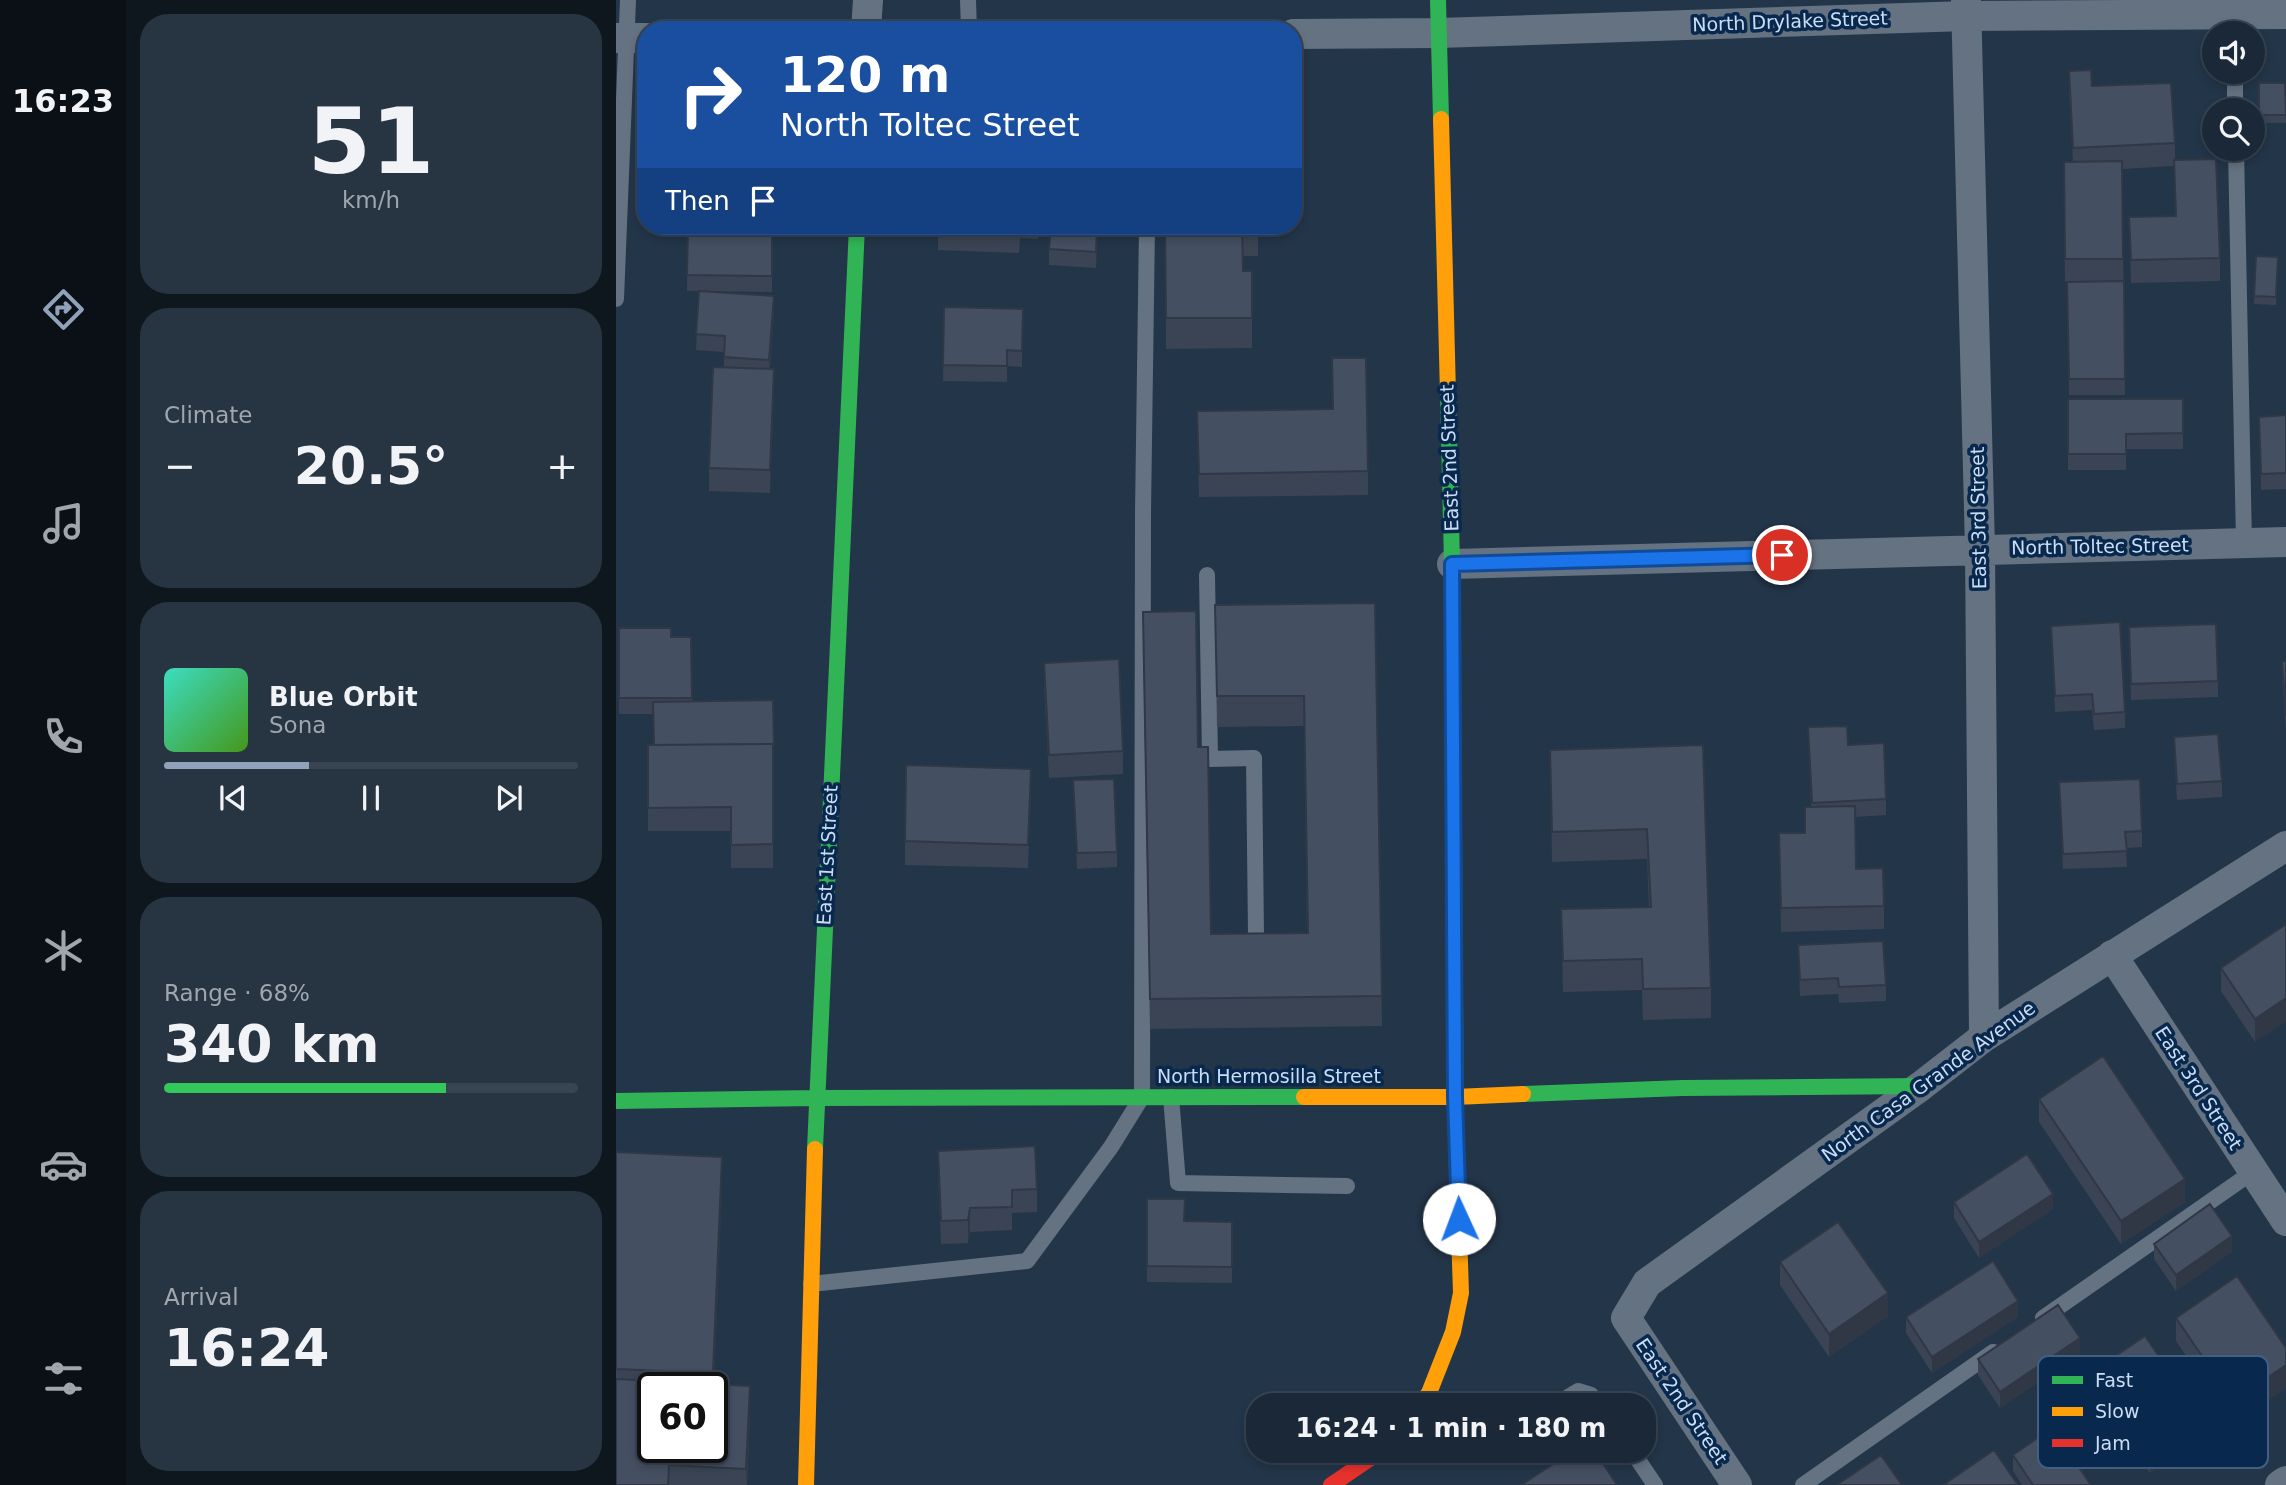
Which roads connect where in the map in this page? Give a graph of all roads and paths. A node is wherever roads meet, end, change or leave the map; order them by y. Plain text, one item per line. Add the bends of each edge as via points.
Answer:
1 (628, 0) edge
2 (867, 0) edge
3 (968, 0) edge
4 (1438, 0) edge
5 (1967, 8) edge
6 (2286, 13) edge
7 (2234, 16) edge
8 (866, 21) edge
9 (969, 21) edge
10 (1438, 33) junction
11 (1302, 34) edge
12 (630, 38) edge
13 (2236, 161) edge
14 (857, 235) edge
15 (1147, 235) edge
16 (616, 299) edge
17 (2286, 542) edge
18 (2244, 543) junction
19 (1980, 549) junction
20 (1452, 564) junction
21 (1207, 575) dead end
22 (2286, 846) edge
23 (1256, 936) edge
24 (2112, 955) junction
25 (1984, 1037) junction
26 (1921, 1086) junction
27 (816, 1097) junction
28 (1142, 1097) junction
29 (1171, 1097) junction
30 (1455, 1097) junction
31 (616, 1101) edge
32 (2254, 1171) junction
33 (1347, 1186) dead end
34 (2286, 1221) edge
35 (811, 1284) junction
36 (1626, 1318) joint
37 (2028, 1328) edge
38 (2006, 1344) edge
39 (1429, 1393) edge
40 (1363, 1463) edge
41 (1640, 1463) edge
42 (2286, 1481) edge
43 (1732, 1483) edge
44 (806, 1485) edge
45 (1331, 1485) edge
46 (1655, 1485) edge
47 (1803, 1485) edge
48 (2280, 1485) edge

1 - 12 lane
2 - 8 street
3 - 9 lane
4 - 10 street, East 2nd Street
5 - 7 street, North Drylake Street
5 - 10 street, North Drylake Street
5 - 19 street, East 3rd Street
6 - 7 street, North Drylake Street
10 - 11 street, North Drylake Street
10 - 20 street, East 2nd Street
12 - 16 lane
13 - 18 lane
14 - 27 street, East 1st Street
15 - 28 lane
17 - 18 street, North Toltec Street
18 - 19 street, North Toltec Street
19 - 20 street, North Toltec Street
19 - 25 street, East 3rd Street
20 - 30 street, East 2nd Street
21 - 23 lane via 1210,759 1254,758
22 - 24 street, North Casa Grande Avenue
24 - 25 street, North Casa Grande Avenue
24 - 32 street, East 3rd Street
25 - 26 street, North Casa Grande Avenue
26 - 30 street, North Hermosilla Street via 1682,1088
26 - 36 street, North Casa Grande Avenue via 1647,1283
27 - 28 street, North Hermosilla Street
27 - 31 street, North Hermosilla Street
27 - 35 street, East 1st Street
28 - 29 street, North Hermosilla Street
28 - 35 lane via 1027,1261
29 - 30 street, North Hermosilla Street
29 - 33 lane via 1178,1183
30 - 39 street, East 2nd Street via 1461,1293 1453,1332
32 - 34 street, East 3rd Street
32 - 37 lane
35 - 44 street, East 1st Street
36 - 43 street, East 2nd Street
38 - 47 lane
40 - 45 street
41 - 46 lane
42 - 48 street

